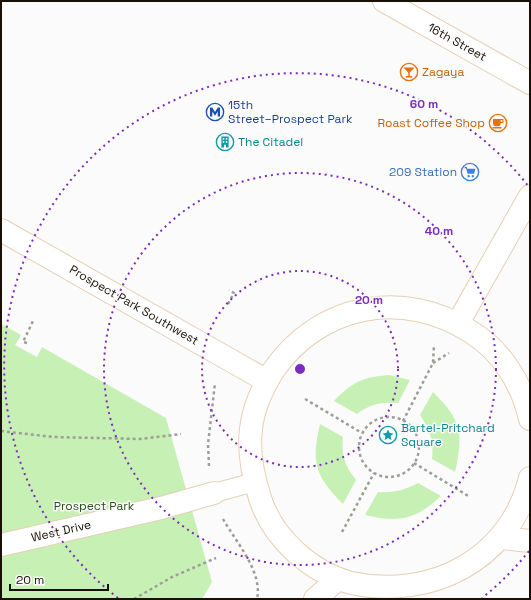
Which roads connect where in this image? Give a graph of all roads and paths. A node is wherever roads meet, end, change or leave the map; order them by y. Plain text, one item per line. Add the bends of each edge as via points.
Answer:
1 (384, 1) edge
2 (530, 83) edge
3 (530, 196) edge
4 (1, 230) edge
5 (229, 290) dead end
6 (228, 304) dead end
7 (34, 319) dead end
8 (458, 323) junction
9 (27, 344) dead end
10 (434, 345) dead end
11 (449, 353) dead end
12 (433, 363) junction
13 (267, 381) junction
14 (304, 398) dead end
15 (530, 419) edge
16 (402, 420) junction
17 (1, 431) edge
18 (362, 433) junction
19 (181, 434) dead end
20 (414, 463) junction
21 (374, 473) junction
22 (530, 478) edge
23 (255, 482) junction
24 (214, 493) joint
25 (470, 498) dead end
26 (342, 532) dead end
27 (502, 538) junction
28 (530, 541) edge
29 (1, 545) edge
30 (216, 558) dead end
31 (338, 579) junction
32 (134, 599) edge
33 (315, 599) edge

1 - 2 street, 16th Street
3 - 8 street
4 - 13 street, Prospect Park Southwest
5 - 6 path via 234,293
7 - 9 path via 22,342
8 - 13 street via 432,312 389,306 340,316 298,341 282,358
8 - 15 street via 479,337 507,366 519,386
10 - 12 path
11 - 12 path
12 - 16 path
13 - 23 street via 257,402 251,429 250,455
14 - 18 path
16 - 18 path via 376,420
16 - 20 path via 416,435 419,445
17 - 19 path via 53,437 140,439
18 - 21 path via 359,451 366,468
20 - 21 path via 408,470 396,476
20 - 25 path
21 - 26 path
22 - 27 street via 525,500
23 - 24 lane
23 - 31 street via 262,505 273,527 288,545 306,560
24 - 29 street, West Drive via 161,508
27 - 28 street
27 - 31 street via 479,560 458,573 411,588 386,589
30 - 32 path via 172,577
31 - 33 street

